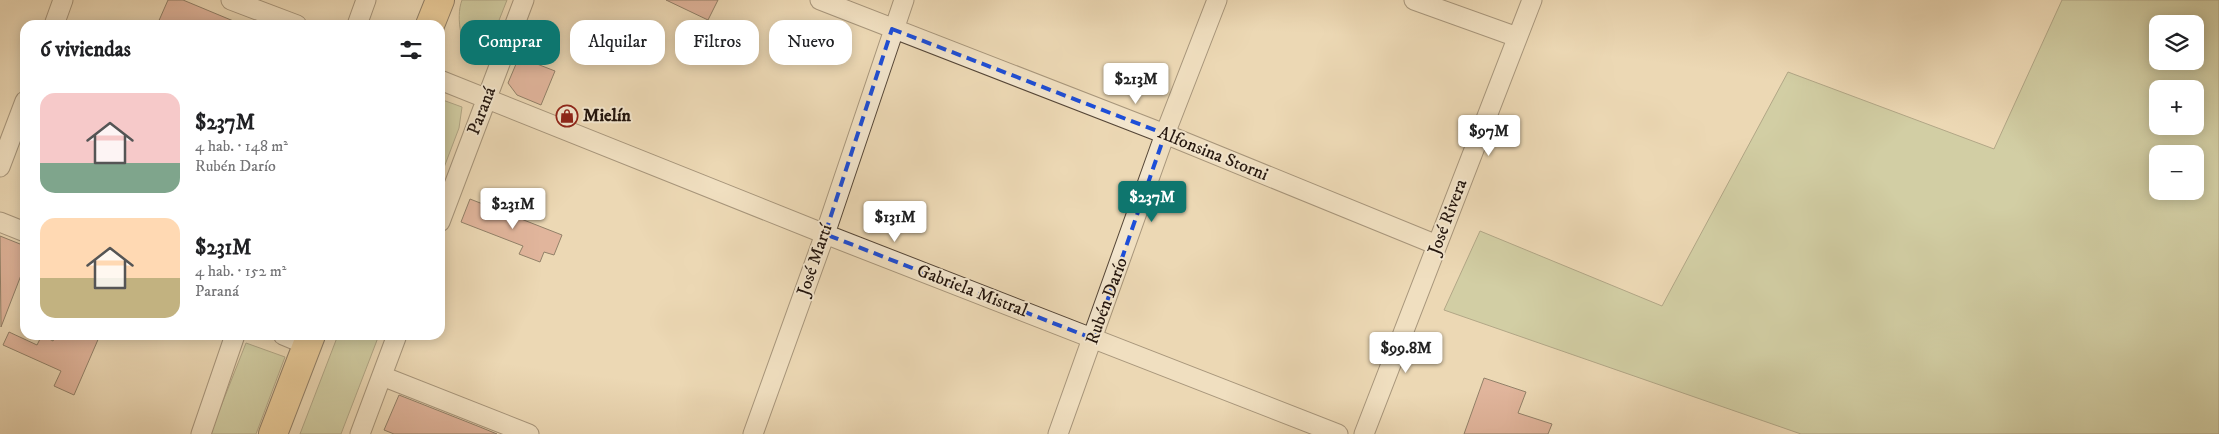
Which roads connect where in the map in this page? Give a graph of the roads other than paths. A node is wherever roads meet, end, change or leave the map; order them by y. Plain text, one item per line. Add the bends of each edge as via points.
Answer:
1 (63, 0) edge
2 (231, 0) edge
3 (366, 0) edge
4 (440, 0) edge
5 (524, 0) edge
6 (820, 0) edge
7 (904, 0) edge
8 (1217, 0) edge
9 (1414, 0) edge
10 (1532, 0) edge
11 (56, 20) edge
12 (284, 20) edge
13 (359, 20) edge
14 (432, 20) edge
15 (892, 29) junction
16 (1517, 38) junction
17 (445, 82) edge
18 (487, 98) junction
19 (20, 114) edge
20 (1166, 134) junction
21 (0, 167) edge
22 (445, 209) edge
23 (0, 222) edge
24 (20, 230) edge
25 (825, 234) junction
26 (1437, 246) junction
27 (1094, 339) junction
28 (233, 340) edge
29 (299, 340) edge
30 (395, 340) edge
31 (382, 376) junction
32 (201, 434) edge
33 (273, 434) edge
34 (360, 434) edge
35 (529, 434) edge
36 (753, 434) edge
37 (1058, 434) edge
38 (1338, 434) edge
39 (1364, 434) edge

1 - 11 street
2 - 12 street
3 - 13 street
4 - 14 highway
5 - 18 street, Paraná
6 - 15 street, Alfonsina Storni
7 - 15 street, José Martí
8 - 20 street, Rubén Darío
9 - 16 street
10 - 16 street, José Rivera
15 - 20 street, Alfonsina Storni
15 - 25 street, José Martí
16 - 26 street, José Rivera
17 - 18 street, Gabriela Mistral
18 - 22 street, Paraná
18 - 25 street, Gabriela Mistral
19 - 21 street
20 - 26 street, Alfonsina Storni
20 - 27 street, Rubén Darío
23 - 24 street
25 - 27 street, Gabriela Mistral
25 - 36 street, José Martí
26 - 39 street, José Rivera
27 - 37 street, Rubén Darío
27 - 38 street, Gabriela Mistral
28 - 32 street
29 - 33 highway
30 - 31 street
31 - 34 street
31 - 35 street

